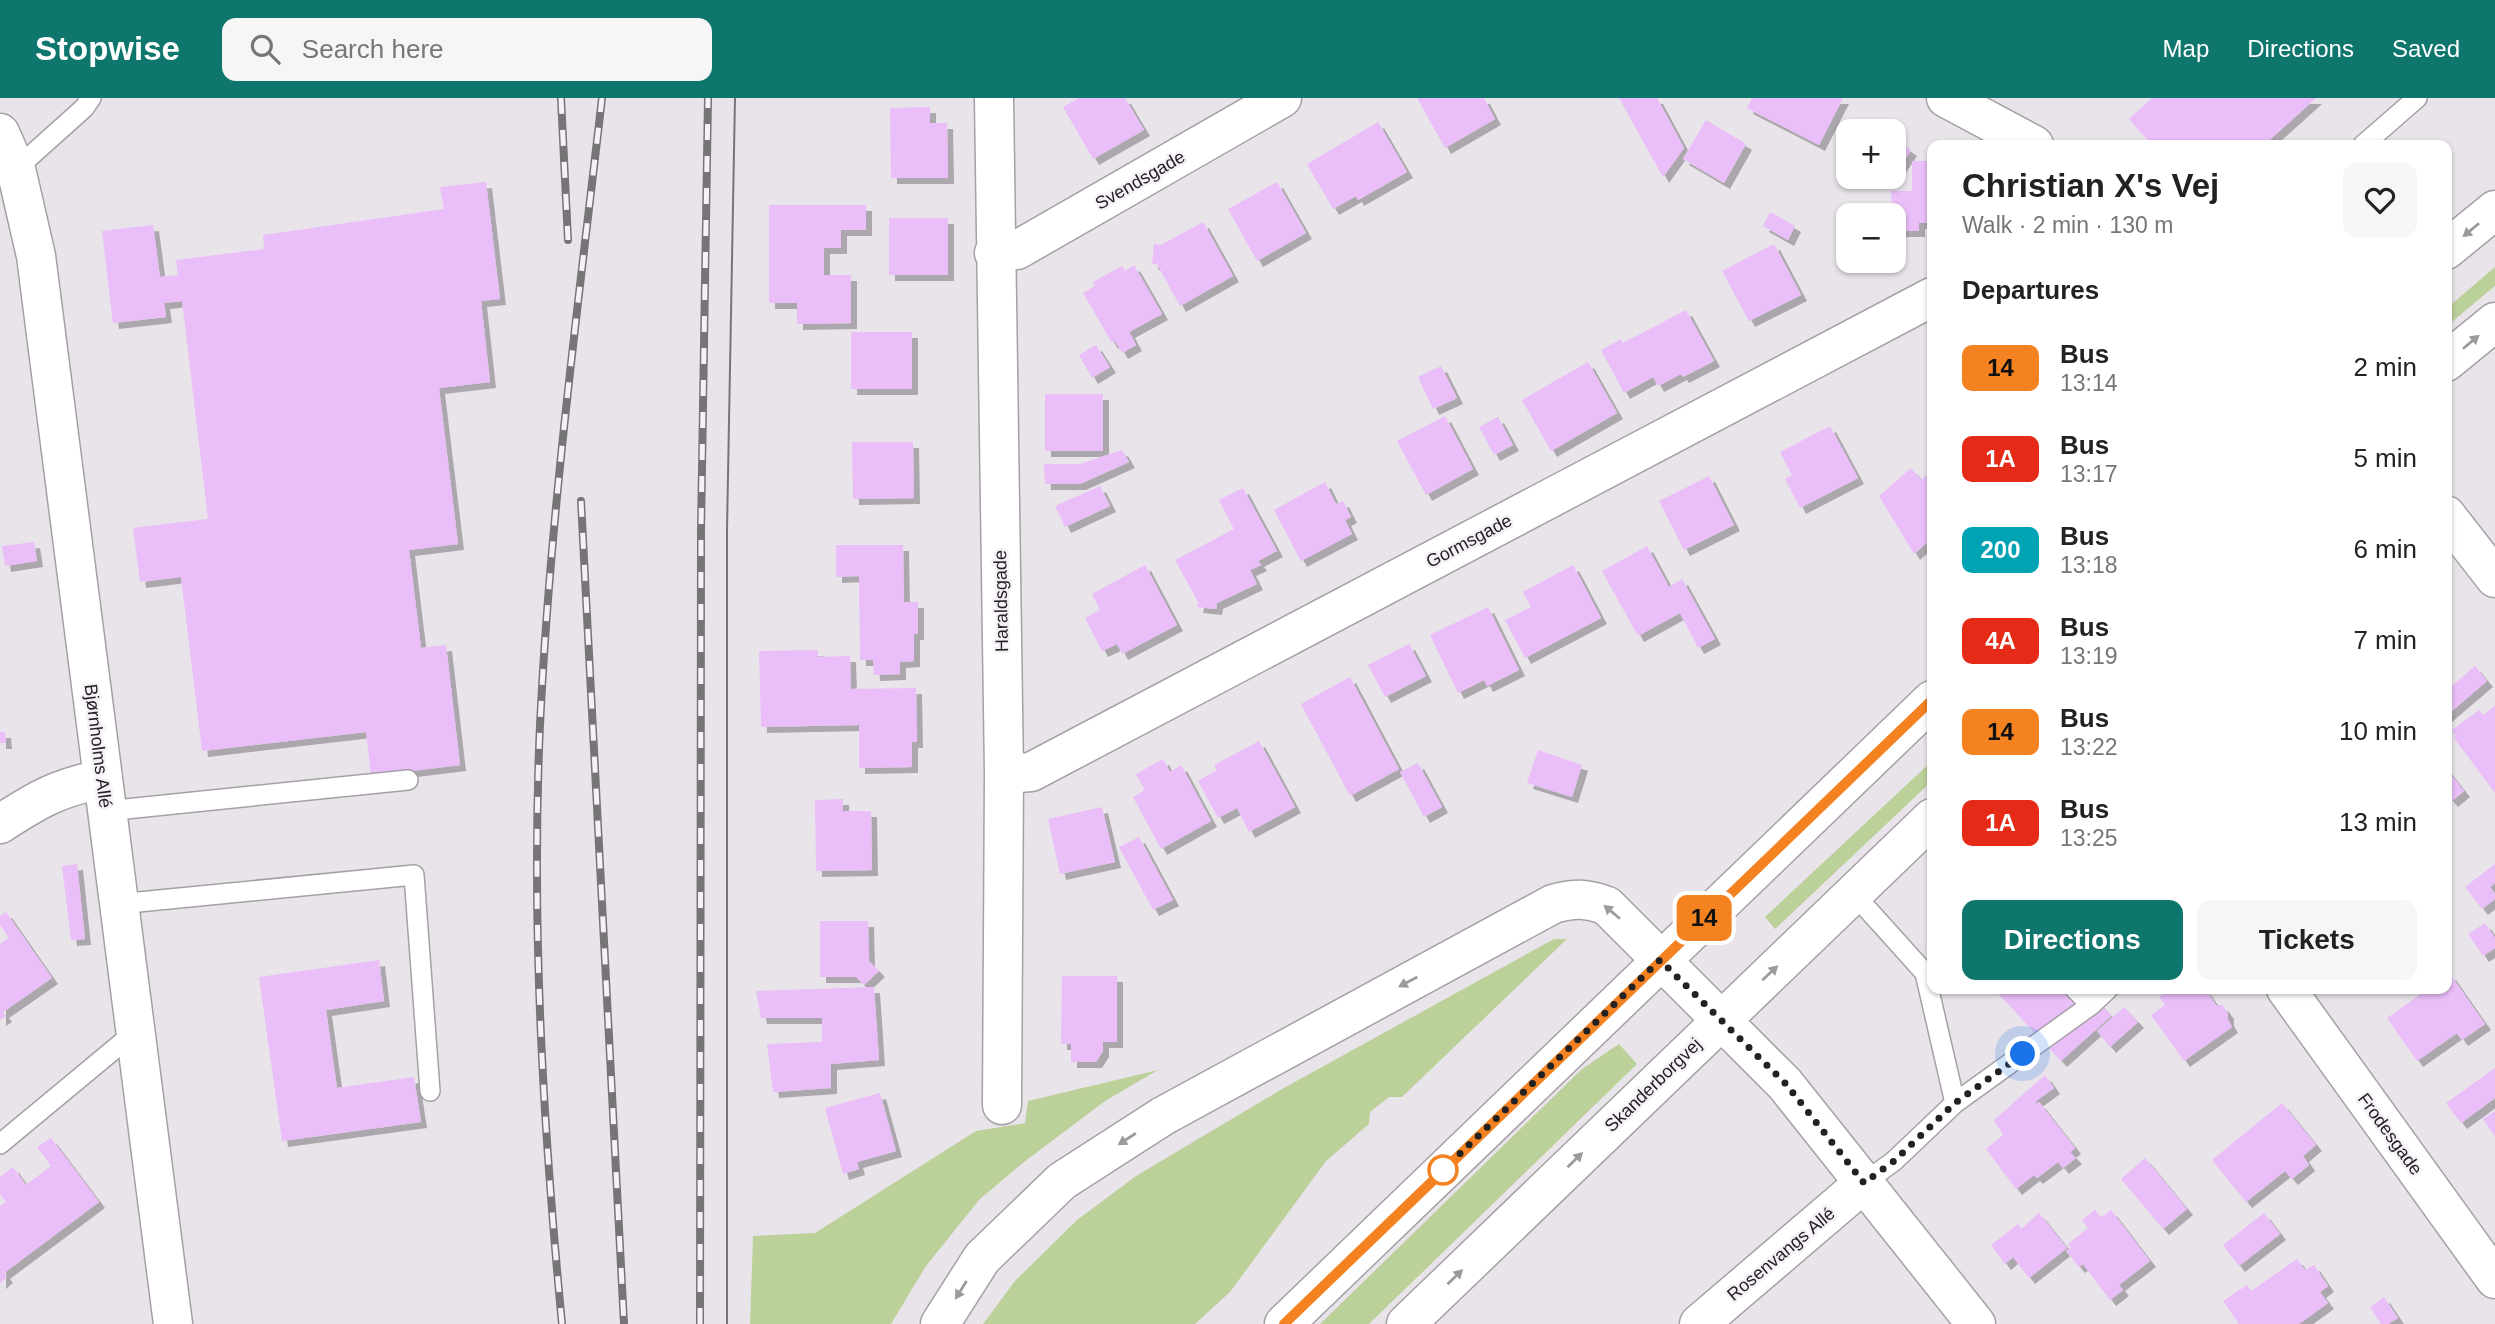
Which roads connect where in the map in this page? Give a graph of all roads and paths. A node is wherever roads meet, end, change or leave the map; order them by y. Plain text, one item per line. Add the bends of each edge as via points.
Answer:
1 (91, 98) edge
2 (993, 98) edge
3 (1282, 98) edge
4 (1946, 98) edge
5 (2417, 98) edge
6 (0, 133) edge
7 (2025, 140) edge
8 (2369, 140) edge
9 (16, 169) junction
10 (2495, 210) edge
11 (2452, 245) edge
12 (994, 253) junction
13 (1927, 301) edge
14 (2495, 322) edge
15 (2452, 357) edge
16 (2452, 523) edge
17 (2495, 578) edge
18 (1927, 705) edge
19 (1004, 774) junction
20 (408, 780) dead end
21 (104, 795) junction
22 (1927, 823) edge
23 (0, 824) edge
24 (1853, 893) junction
25 (118, 904) junction
26 (1660, 960) junction
27 (1927, 968) edge
28 (1934, 994) edge
29 (2081, 994) edge
30 (2102, 994) edge
31 (2290, 994) edge
32 (2091, 1004) junction
33 (1720, 1020) junction
34 (135, 1032) junction
35 (430, 1091) dead end
36 (1955, 1103) junction
37 (1002, 1105) dead end
38 (0, 1144) edge
39 (1864, 1183) junction
40 (2495, 1279) edge
41 (173, 1324) edge
42 (940, 1324) edge
43 (1284, 1324) edge
44 (1406, 1324) edge
45 (1699, 1324) edge
46 (1976, 1324) edge

1 - 9 lane
2 - 12 street, Haraldsgade
3 - 12 street, Svendsgade via 1017,250
4 - 7 street
5 - 8 lane
6 - 9 street, Bjørnholms Allé
9 - 21 street, Bjørnholms Allé via 36,256
10 -> 11 street
12 - 19 street, Haraldsgade
13 - 19 street, Gormsgade via 1031,772
15 -> 14 street
16 - 17 street
18 - 26 street
19 - 37 street, Haraldsgade
20 - 21 lane
21 - 23 street via 75,785 40,798
21 - 25 street, Bjørnholms Allé
22 - 24 street, Skanderborgvej
24 - 27 lane
33 -> 24 street, Skanderborgvej
25 - 34 street, Bjørnholms Allé
25 - 35 lane via 414,875
26 - 33 street
26 -> 42 street via 1607,906 1573,899 1553,904 1163,1116 1062,1181 982,1258
26 - 43 street
28 - 36 lane
29 - 32 lane
30 - 32 lane
31 - 40 street, Frodesgade
32 - 36 lane
33 - 39 street via 1786,1084
44 -> 33 street, Skanderborgvej
34 - 38 lane
34 - 41 street, Bjørnholms Allé
36 - 39 lane
39 - 45 street, Rosenvangs Allé
39 - 46 street

